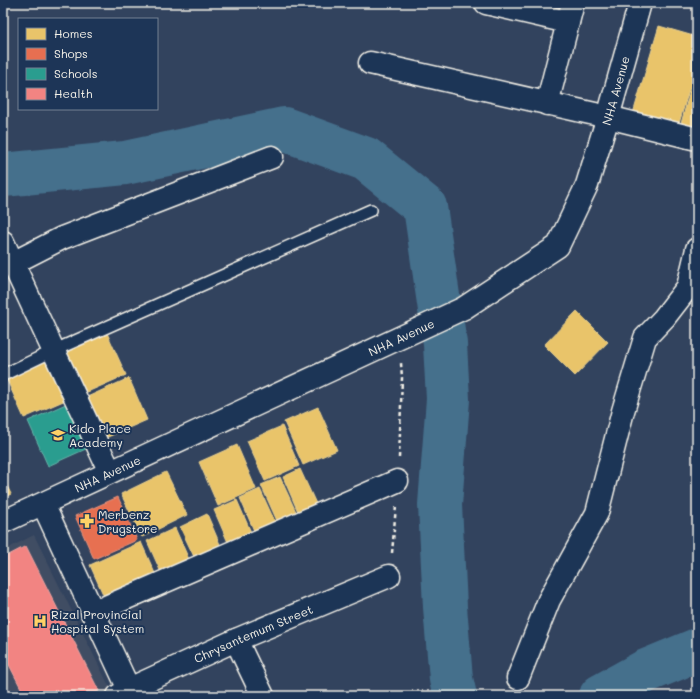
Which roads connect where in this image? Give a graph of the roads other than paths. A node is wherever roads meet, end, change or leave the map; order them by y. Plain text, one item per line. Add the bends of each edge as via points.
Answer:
1 (486, 3) edge
2 (640, 3) edge
3 (571, 13) edge
4 (370, 63) dead end
5 (547, 104) junction
6 (608, 117) junction
7 (697, 140) edge
8 (272, 158) dead end
9 (371, 210) dead end
10 (3, 242) edge
11 (697, 249) edge
12 (8, 266) edge
13 (55, 350) junction
14 (3, 375) edge
15 (110, 472) junction
16 (397, 481) dead end
17 (44, 504) junction
18 (3, 522) edge
19 (390, 576) dead end
20 (92, 613) junction
21 (236, 640) junction
22 (518, 678) dead end
23 (126, 694) edge
24 (262, 696) edge

1 - 3 street
2 - 6 street, NHA Avenue
3 - 5 street
4 - 5 street
5 - 6 street
6 - 7 street
6 - 15 street, NHA Avenue via 587,185 558,246 464,308
8 - 12 street via 62,238
9 - 13 lane
10 - 12 street
11 - 22 street via 688,287 646,338 623,411 597,513 549,600
12 - 13 street
13 - 14 lane
13 - 15 street
15 - 17 street, NHA Avenue
16 - 20 street
17 - 18 street, NHA Avenue
17 - 20 street
19 - 21 street, Chrysantemum Street
20 - 23 street
21 - 23 street, Chrysantemum Street
21 - 24 street

